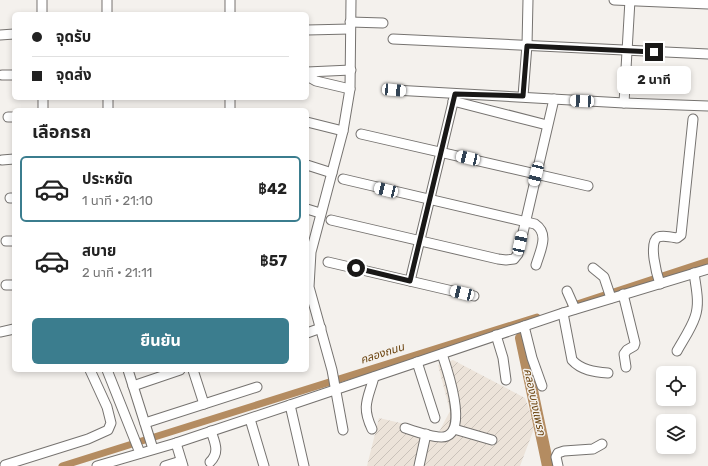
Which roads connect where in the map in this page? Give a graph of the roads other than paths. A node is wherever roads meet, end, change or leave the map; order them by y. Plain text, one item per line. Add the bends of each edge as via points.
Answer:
1 (42, 0) edge
2 (108, 0) edge
3 (230, 0) edge
4 (350, 0) edge
5 (528, 0) edge
6 (614, 0) edge
7 (630, 0) edge
8 (708, 4) edge
9 (42, 12) edge
10 (107, 12) edge
11 (230, 12) edge
12 (383, 23) dead end
13 (350, 25) junction
14 (309, 30) edge
15 (0, 34) edge
16 (12, 34) edge
17 (393, 39) dead end
18 (527, 46) junction
19 (627, 51) junction
20 (708, 54) edge
21 (351, 70) junction
22 (309, 72) edge
23 (2, 75) dead end
24 (12, 75) edge
25 (309, 77) edge
26 (350, 90) junction
27 (394, 90) dead end
28 (523, 96) junction
29 (454, 98) junction
30 (554, 99) junction
31 (624, 103) junction
32 (708, 106) edge
33 (693, 119) dead end
34 (309, 122) edge
35 (548, 125) junction
36 (343, 131) junction
37 (361, 134) dead end
38 (440, 151) junction
39 (12, 159) edge
40 (2, 160) dead end
41 (309, 166) edge
42 (332, 173) junction
43 (536, 174) junction
44 (343, 179) dead end
45 (588, 186) dead end
46 (430, 200) junction
47 (309, 210) edge
48 (320, 213) junction
49 (331, 220) dead end
50 (524, 222) junction
51 (420, 241) junction
52 (309, 251) edge
53 (328, 262) dead end
54 (536, 265) dead end
55 (593, 268) dead end
56 (708, 269) edge
57 (694, 273) junction
58 (410, 281) junction
59 (659, 281) junction
60 (309, 290) edge
61 (568, 293) dead end
62 (623, 294) junction
63 (474, 296) dead end
64 (610, 296) junction
65 (574, 307) junction
66 (563, 313) junction
67 (524, 326) junction
68 (321, 328) junction
69 (12, 329) edge
70 (0, 332) edge
71 (309, 332) edge
72 (496, 335) junction
73 (677, 351) dead end
74 (442, 354) junction
75 (417, 362) junction
76 (626, 367) dead end
77 (91, 372) edge
78 (108, 372) edge
79 (129, 372) edge
80 (174, 372) edge
81 (194, 372) edge
82 (608, 373) dead end
83 (374, 377) junction
84 (506, 380) dead end
85 (133, 386) junction
86 (542, 386) dead end
87 (257, 387) dead end
88 (335, 387) junction
89 (204, 404) junction
90 (290, 405) junction
91 (250, 418) junction
92 (434, 418) dead end
93 (146, 425) junction
94 (405, 428) dead end
95 (454, 428) junction
96 (372, 429) dead end
97 (343, 430) dead end
98 (212, 431) junction
99 (426, 434) junction
100 (492, 440) dead end
101 (176, 443) junction
102 (602, 444) dead end
103 (152, 446) junction
104 (140, 452) junction
105 (210, 462) dead end
106 (182, 463) edge
107 (109, 464) edge
108 (4, 466) edge
109 (97, 466) edge
110 (165, 466) edge
111 (264, 466) edge
112 (304, 466) edge
113 (419, 466) edge
114 (558, 466) edge

1 - 9 street
2 - 10 street
3 - 11 street
4 - 13 street
5 - 18 street
6 - 7 street
7 - 8 street
7 - 19 street
12 - 13 street
13 - 14 street
13 - 21 street
15 - 16 street
17 - 18 street
18 - 19 street
18 - 28 street
19 - 20 street
19 - 31 street
21 - 22 street
21 - 26 street
23 - 24 street
25 - 26 street
26 - 36 street
27 - 29 street
28 - 29 street
28 - 30 street
29 - 35 street
29 - 38 street
30 - 31 street
30 - 35 street
31 - 32 street
33 - 59 street via 681,235 679,238 662,236 656,239 655,266
34 - 36 street
35 - 43 street
36 - 42 street
37 - 38 street
38 - 43 street
38 - 46 street
39 - 40 street
41 - 42 street
42 - 48 street
43 - 45 street
43 - 50 street
44 - 46 street
46 - 50 street
46 - 51 street
47 - 48 street
48 - 52 street
49 - 51 street
50 - 51 street via 518,254 510,260
50 - 54 street via 535,224 544,236
51 - 58 street
53 - 58 street
55 - 64 street via 604,277
56 - 57 street
57 - 59 street
57 - 73 street via 697,295 695,317
58 - 63 street
59 - 62 street
60 - 68 street
61 - 65 street
62 - 64 street
62 - 76 street via 635,343 624,354
64 - 65 street
65 - 66 street
66 - 67 street
66 - 82 street via 572,360 590,371
67 - 72 street
67 - 86 street
68 - 71 street
68 - 88 street
69 - 70 street
72 - 74 street
72 - 84 street
74 - 75 street
74 - 95 street via 455,405
75 - 83 street
75 - 92 street
77 - 108 street via 107,408 111,423 108,430
78 - 104 street
79 - 85 street
80 - 85 street
81 - 89 street
83 - 88 street
83 - 96 street via 365,406
85 - 93 street
87 - 89 street
88 - 90 street
88 - 97 street
89 - 93 street
90 - 91 street
90 - 112 street
91 - 98 street
91 - 111 street
93 - 103 street
94 - 99 street
95 - 99 street via 451,434 443,437
95 - 100 street
98 - 101 street
98 - 105 street via 216,454
99 - 113 street
101 - 103 street
101 - 106 street
102 - 114 street via 592,449 558,453
103 - 104 street
104 - 107 street
106 - 110 street
107 - 109 street

